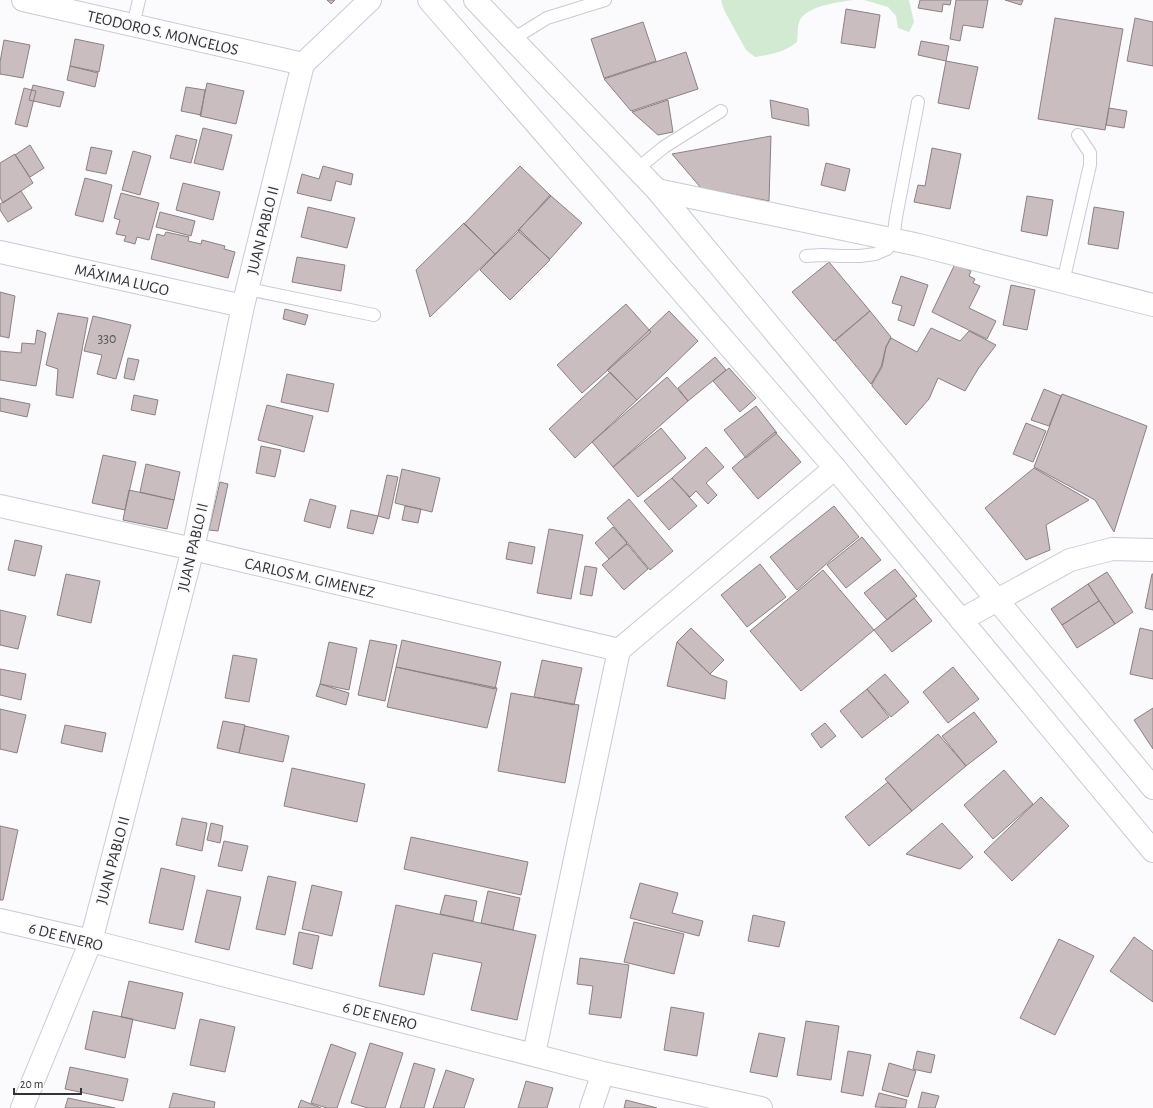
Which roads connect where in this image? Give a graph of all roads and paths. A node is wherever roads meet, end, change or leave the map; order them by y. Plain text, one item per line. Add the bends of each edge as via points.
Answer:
1 (23, 0) edge
2 (140, 0) edge
3 (370, 0) edge
4 (429, 0) edge
5 (475, 0) edge
6 (605, 0) edge
7 (133, 25) junction
8 (512, 39) junction
9 (303, 64) junction
10 (918, 102) dead end
11 (721, 111) dead end
12 (1078, 135) dead end
13 (637, 169) junction
14 (657, 190) junction
15 (894, 239) junction
16 (0, 252) edge
17 (806, 256) dead end
18 (1063, 282) junction
19 (246, 297) junction
20 (1153, 305) edge
21 (374, 315) dead end
22 (835, 468) junction
23 (0, 506) edge
24 (193, 549) junction
25 (1153, 550) edge
26 (997, 600) junction
27 (961, 620) junction
28 (619, 650) junction
29 (1151, 782) edge
30 (1153, 851) edge
31 (0, 920) edge
32 (91, 941) junction
33 (534, 1054) junction
34 (603, 1072) junction
35 (22, 1108) edge
36 (592, 1108) edge
37 (761, 1108) edge

1 - 7 main road, TEODORO S. MONGELOS
2 - 7 lane
3 - 9 main road
4 - 22 main road
5 - 8 main road
6 - 8 lane via 547,18
7 - 9 main road, TEODORO S. MONGELOS
8 - 13 main road
9 - 19 main road, JUAN PABLO II
10 - 15 lane
11 - 13 lane via 664,147
12 - 18 lane via 1090,153 1090,165
13 - 14 main road
14 - 15 main road
14 - 26 main road
15 - 17 lane via 887,249 875,254
15 - 18 main road
16 - 19 main road, MÁXIMA LUGO
18 - 20 main road
19 - 21 lane
19 - 24 main road, JUAN PABLO II
22 - 27 main road
22 - 28 main road
23 - 24 main road, CARLOS M. GIMENEZ
24 - 28 main road, CARLOS M. GIMENEZ
24 - 32 main road, JUAN PABLO II
25 - 26 main road via 1112,549 1070,560
26 - 27 main road
26 - 29 main road
27 - 30 main road
28 - 33 main road
31 - 32 main road, 6 DE ENERO
32 - 33 main road, 6 DE ENERO
32 - 35 main road, JUAN PABLO II
33 - 34 main road, 6 DE ENERO
34 - 36 main road
34 - 37 main road, 6 DE ENERO

